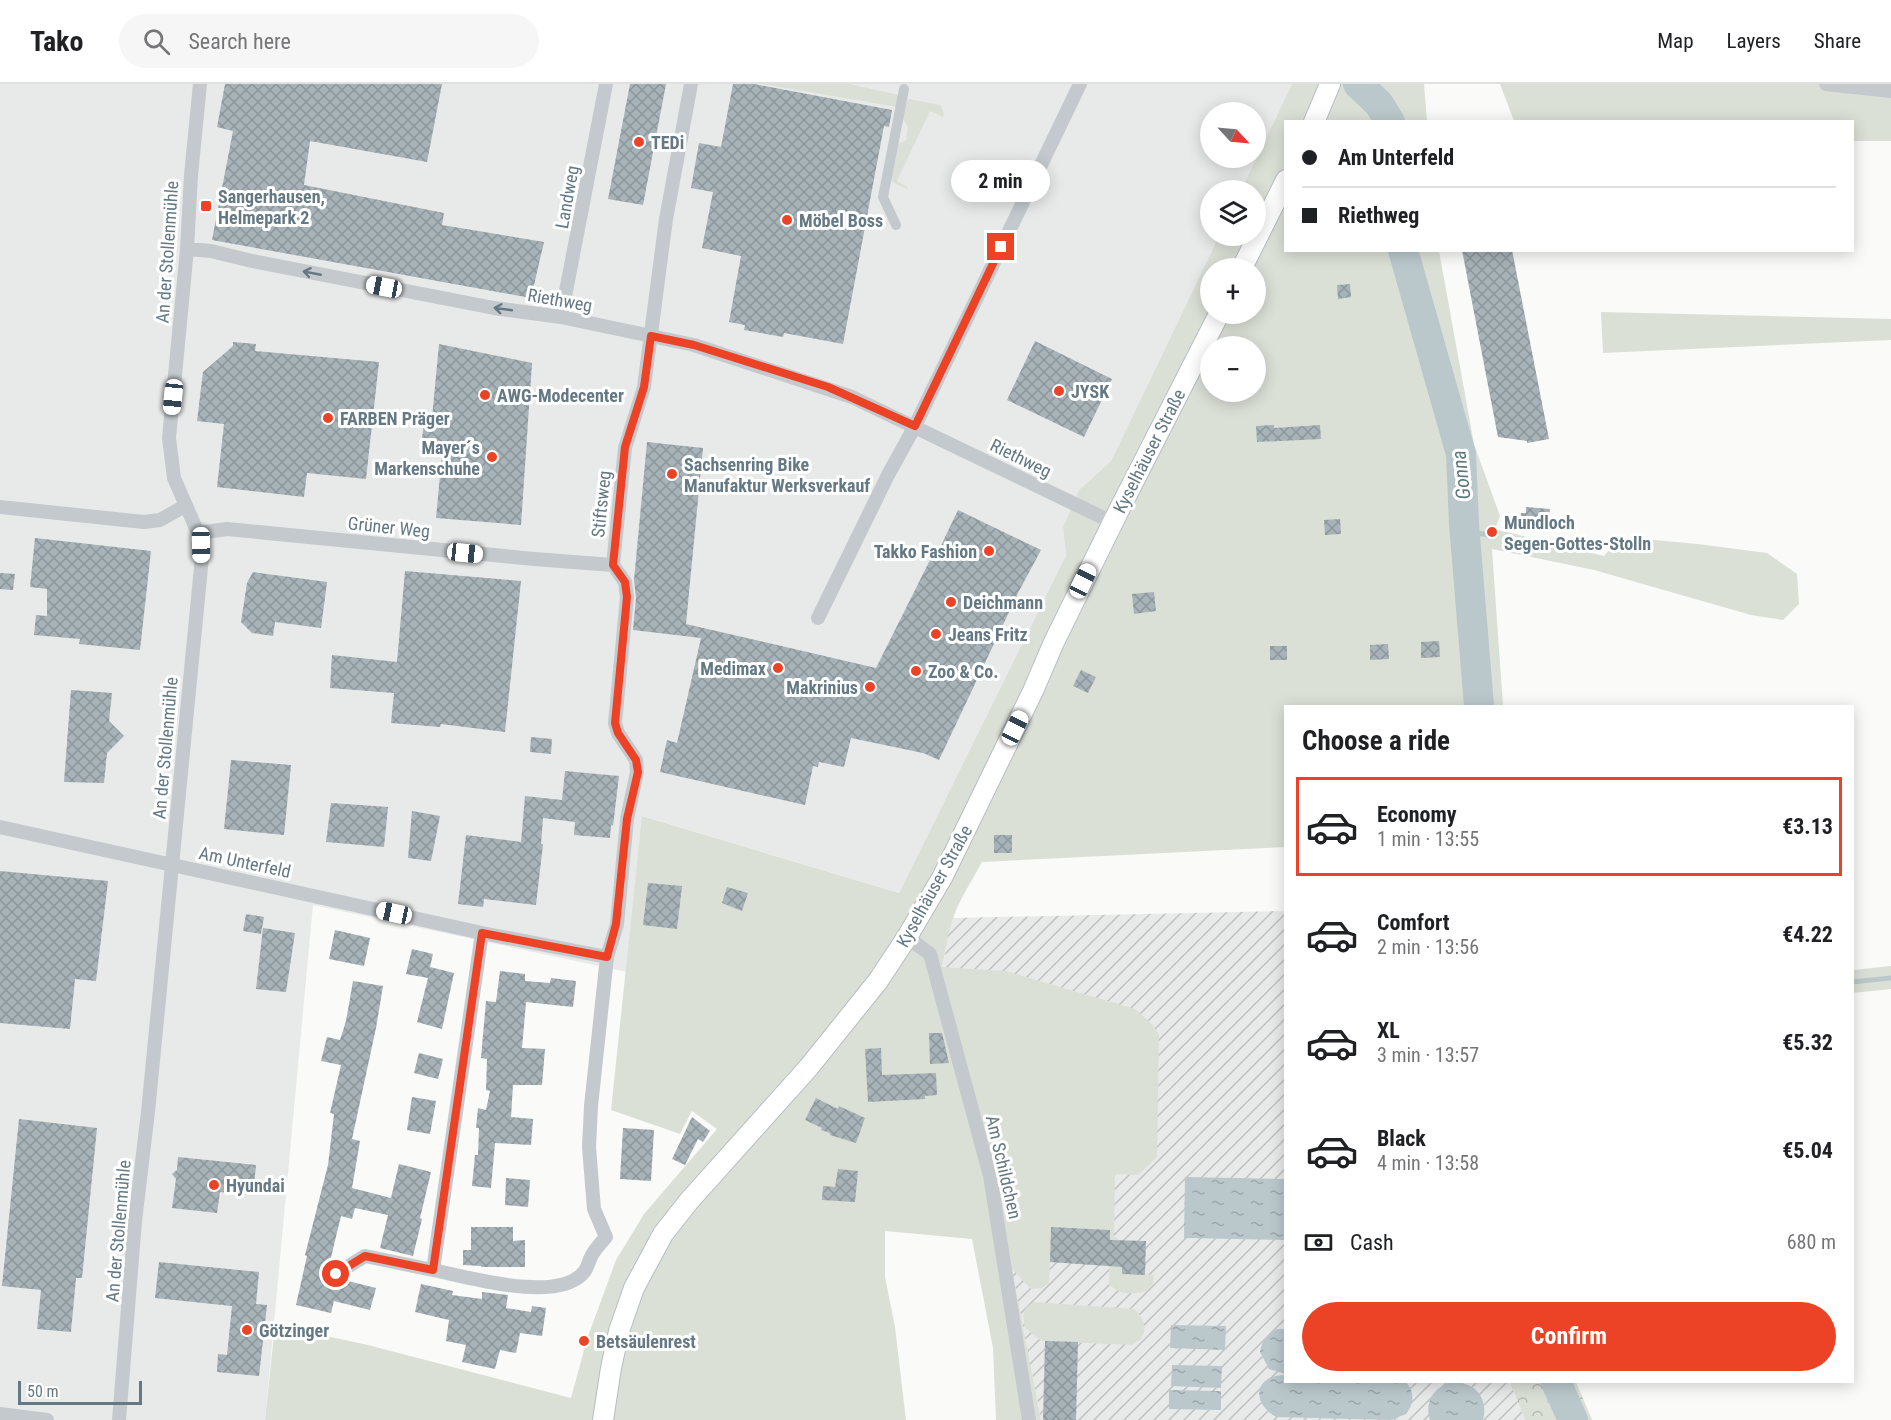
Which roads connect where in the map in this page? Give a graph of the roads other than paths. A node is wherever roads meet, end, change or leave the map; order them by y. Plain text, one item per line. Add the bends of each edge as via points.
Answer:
1 (200, 84) edge
2 (606, 84) edge
3 (691, 84) edge
4 (1080, 84) edge
5 (1826, 84) edge
6 (904, 89) dead end
7 (1891, 91) edge
8 (1326, 92) edge
9 (1315, 120) edge
10 (1284, 184) edge
11 (896, 225) dead end
12 (188, 249) junction
13 (1247, 258) edge
14 (561, 317) junction
15 (1214, 324) edge
16 (651, 336) junction
17 (915, 426) junction
18 (185, 506) junction
19 (0, 507) edge
20 (1112, 522) junction
21 (198, 533) junction
22 (613, 565) junction
23 (818, 618) dead end
24 (0, 827) edge
25 (172, 865) junction
26 (482, 933) junction
27 (908, 937) junction
28 (607, 957) junction
29 (433, 1270) junction
30 (336, 1274) dead end
31 (0, 1414) edge
32 (47, 1420) edge
33 (119, 1420) edge
34 (603, 1420) edge
35 (1029, 1420) edge

1 - 12 street, An der Stollenmühle
2 - 14 street, Landweg
3 - 16 street, Stiftsweg via 666,219
4 - 17 street
5 - 7 street
6 - 11 street via 883,197
8 - 9 main road
10 - 13 main road
14 -> 12 street, Riethweg via 494,308
12 - 18 street, An der Stollenmühle via 169,438 174,478
14 - 16 street, Riethweg
15 - 20 main road, Kyselhäuser Straße
16 - 17 street, Riethweg via 694,345 828,387
16 - 22 street, Stiftsweg via 644,387 625,447
17 - 20 street, Riethweg
17 - 23 street
18 - 19 street via 160,520 144,522
18 - 21 street, An der Stollenmühle
20 - 27 main road, Kyselhäuser Straße via 962,836
21 - 22 street, Grüner Weg via 226,529
21 - 25 street, An der Stollenmühle via 202,557
22 - 28 street via 625,582 627,597 615,723 636,760 638,772 627,819 616,924
24 - 25 street, Am Unterfeld
25 - 26 street, Am Unterfeld
25 - 33 street, An der Stollenmühle
26 - 28 street, Am Unterfeld
26 - 29 street
27 - 34 main road, Kyselhäuser Straße via 873,988 809,1067 663,1234 634,1288 619,1331
27 - 35 street, Am Schildchen via 930,954 990,1176
28 - 29 street via 589,1147 594,1209 606,1237 584,1272 566,1285 511,1285
29 - 30 street via 365,1256
31 - 32 street

